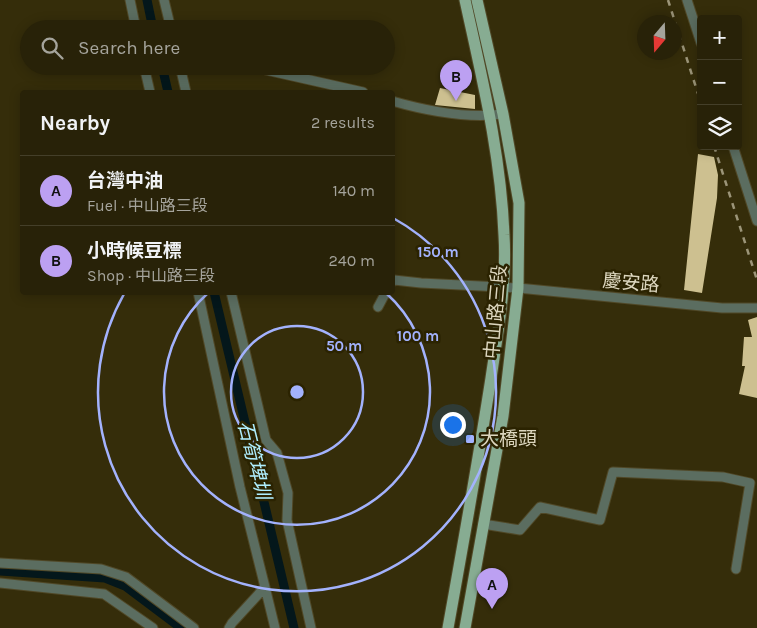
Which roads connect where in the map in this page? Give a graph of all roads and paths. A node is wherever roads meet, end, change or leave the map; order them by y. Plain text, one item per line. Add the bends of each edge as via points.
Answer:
1 (130, 0) edge
2 (164, 0) edge
3 (465, 0) edge
4 (477, 0) edge
5 (687, 0) edge
6 (134, 20) edge
7 (169, 20) edge
8 (697, 31) edge
9 (146, 75) edge
10 (182, 75) edge
11 (288, 75) edge
12 (150, 90) edge
13 (186, 90) edge
14 (354, 90) edge
15 (395, 102) edge
16 (503, 114) junction
17 (490, 116) junction
18 (735, 150) edge
19 (757, 221) edge
20 (395, 280) edge
21 (503, 288) junction
22 (518, 288) junction
23 (199, 295) edge
24 (232, 295) edge
25 (384, 295) edge
26 (378, 307) dead end
27 (757, 308) edge
28 (483, 524) junction
29 (0, 563) edge
30 (736, 569) dead end
31 (0, 583) edge
32 (265, 588) junction
33 (153, 628) edge
34 (194, 628) edge
35 (229, 628) edge
36 (276, 628) edge
37 (311, 628) edge
38 (448, 628) edge
39 (465, 628) edge

1 - 6 street
2 - 7 street
3 - 17 main road, 中山路三段
4 - 16 main road, 中山路三段
5 - 8 street
9 - 12 street
10 - 13 street
11 - 14 street
15 - 17 street via 466,116
16 - 17 street
16 - 22 main road, 中山路三段 via 519,203
17 - 21 main road, 中山路三段 via 504,236
18 - 19 street
20 - 21 street, 慶安路
21 - 22 street, 慶安路
21 - 38 main road, 中山路三段 via 485,415
22 - 27 street, 慶安路 via 722,308
22 - 28 main road, 中山路三段 via 502,416
23 - 32 street
24 - 37 street via 266,440 277,453 288,493 287,520
25 - 26 street
28 - 30 street via 520,530 540,507 600,520 613,472 722,477 750,483
28 - 39 main road, 中山路三段
29 - 34 street via 101,569 126,577
31 - 33 street via 104,594
32 - 35 street
32 - 36 street

